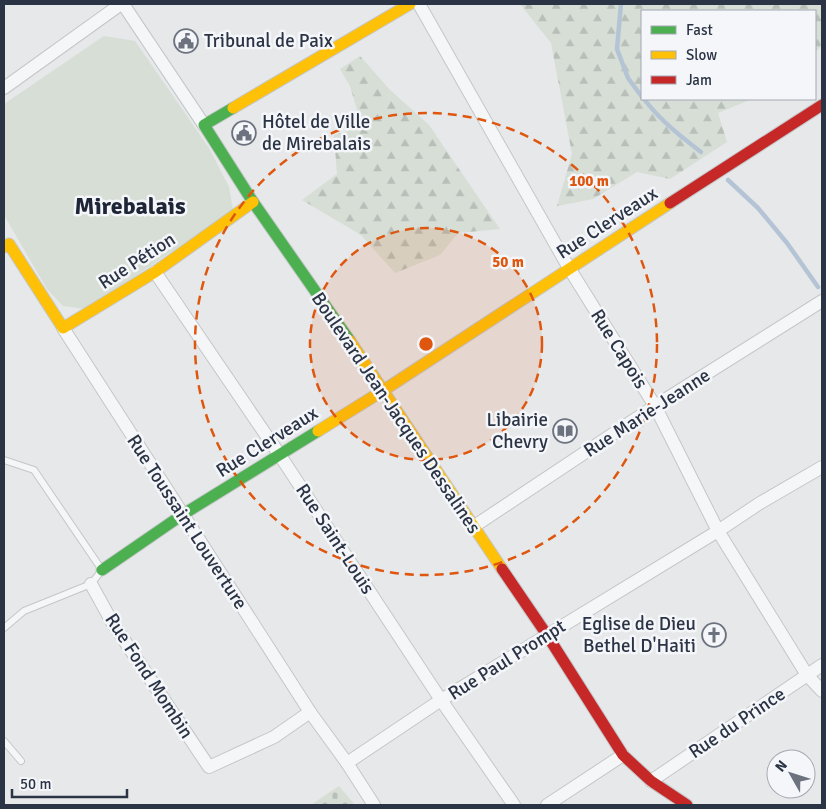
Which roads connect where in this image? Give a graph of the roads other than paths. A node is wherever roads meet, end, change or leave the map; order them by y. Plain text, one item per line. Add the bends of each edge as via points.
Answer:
1 (122, 4) edge
2 (410, 4) edge
3 (419, 4) edge
4 (4, 88) edge
5 (822, 105) edge
6 (204, 125) junction
7 (253, 202) junction
8 (5, 242) edge
9 (569, 268) junction
10 (155, 272) junction
11 (822, 301) edge
12 (63, 328) junction
13 (384, 390) junction
14 (654, 406) junction
15 (279, 454) junction
16 (4, 460) edge
17 (822, 468) edge
18 (182, 515) junction
19 (473, 527) junction
20 (718, 531) junction
21 (102, 570) junction
22 (91, 584) junction
23 (4, 628) edge
24 (547, 635) junction
25 (822, 664) edge
26 (807, 675) junction
27 (822, 691) edge
28 (441, 700) junction
29 (310, 712) junction
30 (4, 741) edge
31 (623, 755) junction
32 (21, 761) dead end
33 (347, 763) junction
34 (651, 781) junction
35 (374, 805) edge
36 (514, 805) edge
37 (547, 805) edge
38 (687, 805) edge

1 - 4 street
1 - 6 street, Boulevard Jean-Jacques Dessalines
2 - 6 main road
3 - 9 street, Rue Capois
5 - 9 main road, Rue Clerveaux
6 - 7 main road, Boulevard Jean-Jacques Dessalines
7 - 10 main road, Rue Pétion
7 - 13 main road, Boulevard Jean-Jacques Dessalines
8 - 12 main road, Rue Toussaint Louverture
9 - 13 main road, Rue Clerveaux
9 - 14 street, Rue Capois
10 - 12 main road, Rue Pétion
10 - 15 street, Rue Saint-Louis
11 - 14 street, Rue Marie-Jeanne
12 - 18 street, Rue Toussaint Louverture
13 - 15 main road, Rue Clerveaux
13 - 19 main road, Boulevard Jean-Jacques Dessalines
14 - 19 street, Rue Marie-Jeanne
14 - 20 street, Rue Capois
15 - 18 main road, Rue Clerveaux
15 - 28 street, Rue Saint-Louis
16 - 21 lane via 34,470
17 - 20 street, Rue Paul Prompt
18 - 21 main road, Rue Clerveaux
18 - 29 street, Rue Toussaint Louverture
19 - 24 main road, Boulevard Jean-Jacques Dessalines
20 - 24 street, Rue Paul Prompt
20 - 26 street, Rue Capois
21 - 22 lane
22 - 23 lane via 24,611
22 - 29 street, Rue Fond Mombin via 112,622 209,767 274,737
24 - 28 street, Rue Paul Prompt
24 - 31 main road, Boulevard Jean-Jacques Dessalines
25 - 26 street, Rue du Prince
26 - 27 street, Rue Capois
26 - 34 street, Rue du Prince
28 - 33 street, Rue Paul Prompt
28 - 36 street, Rue Saint-Louis
29 - 33 street, Rue Toussaint Louverture
30 - 32 lane
31 - 34 main road, Boulevard Jean-Jacques Dessalines
31 - 37 street
33 - 35 street, Rue Toussaint Louverture
34 - 38 main road, Boulevard Jean-Jacques Dessalines

